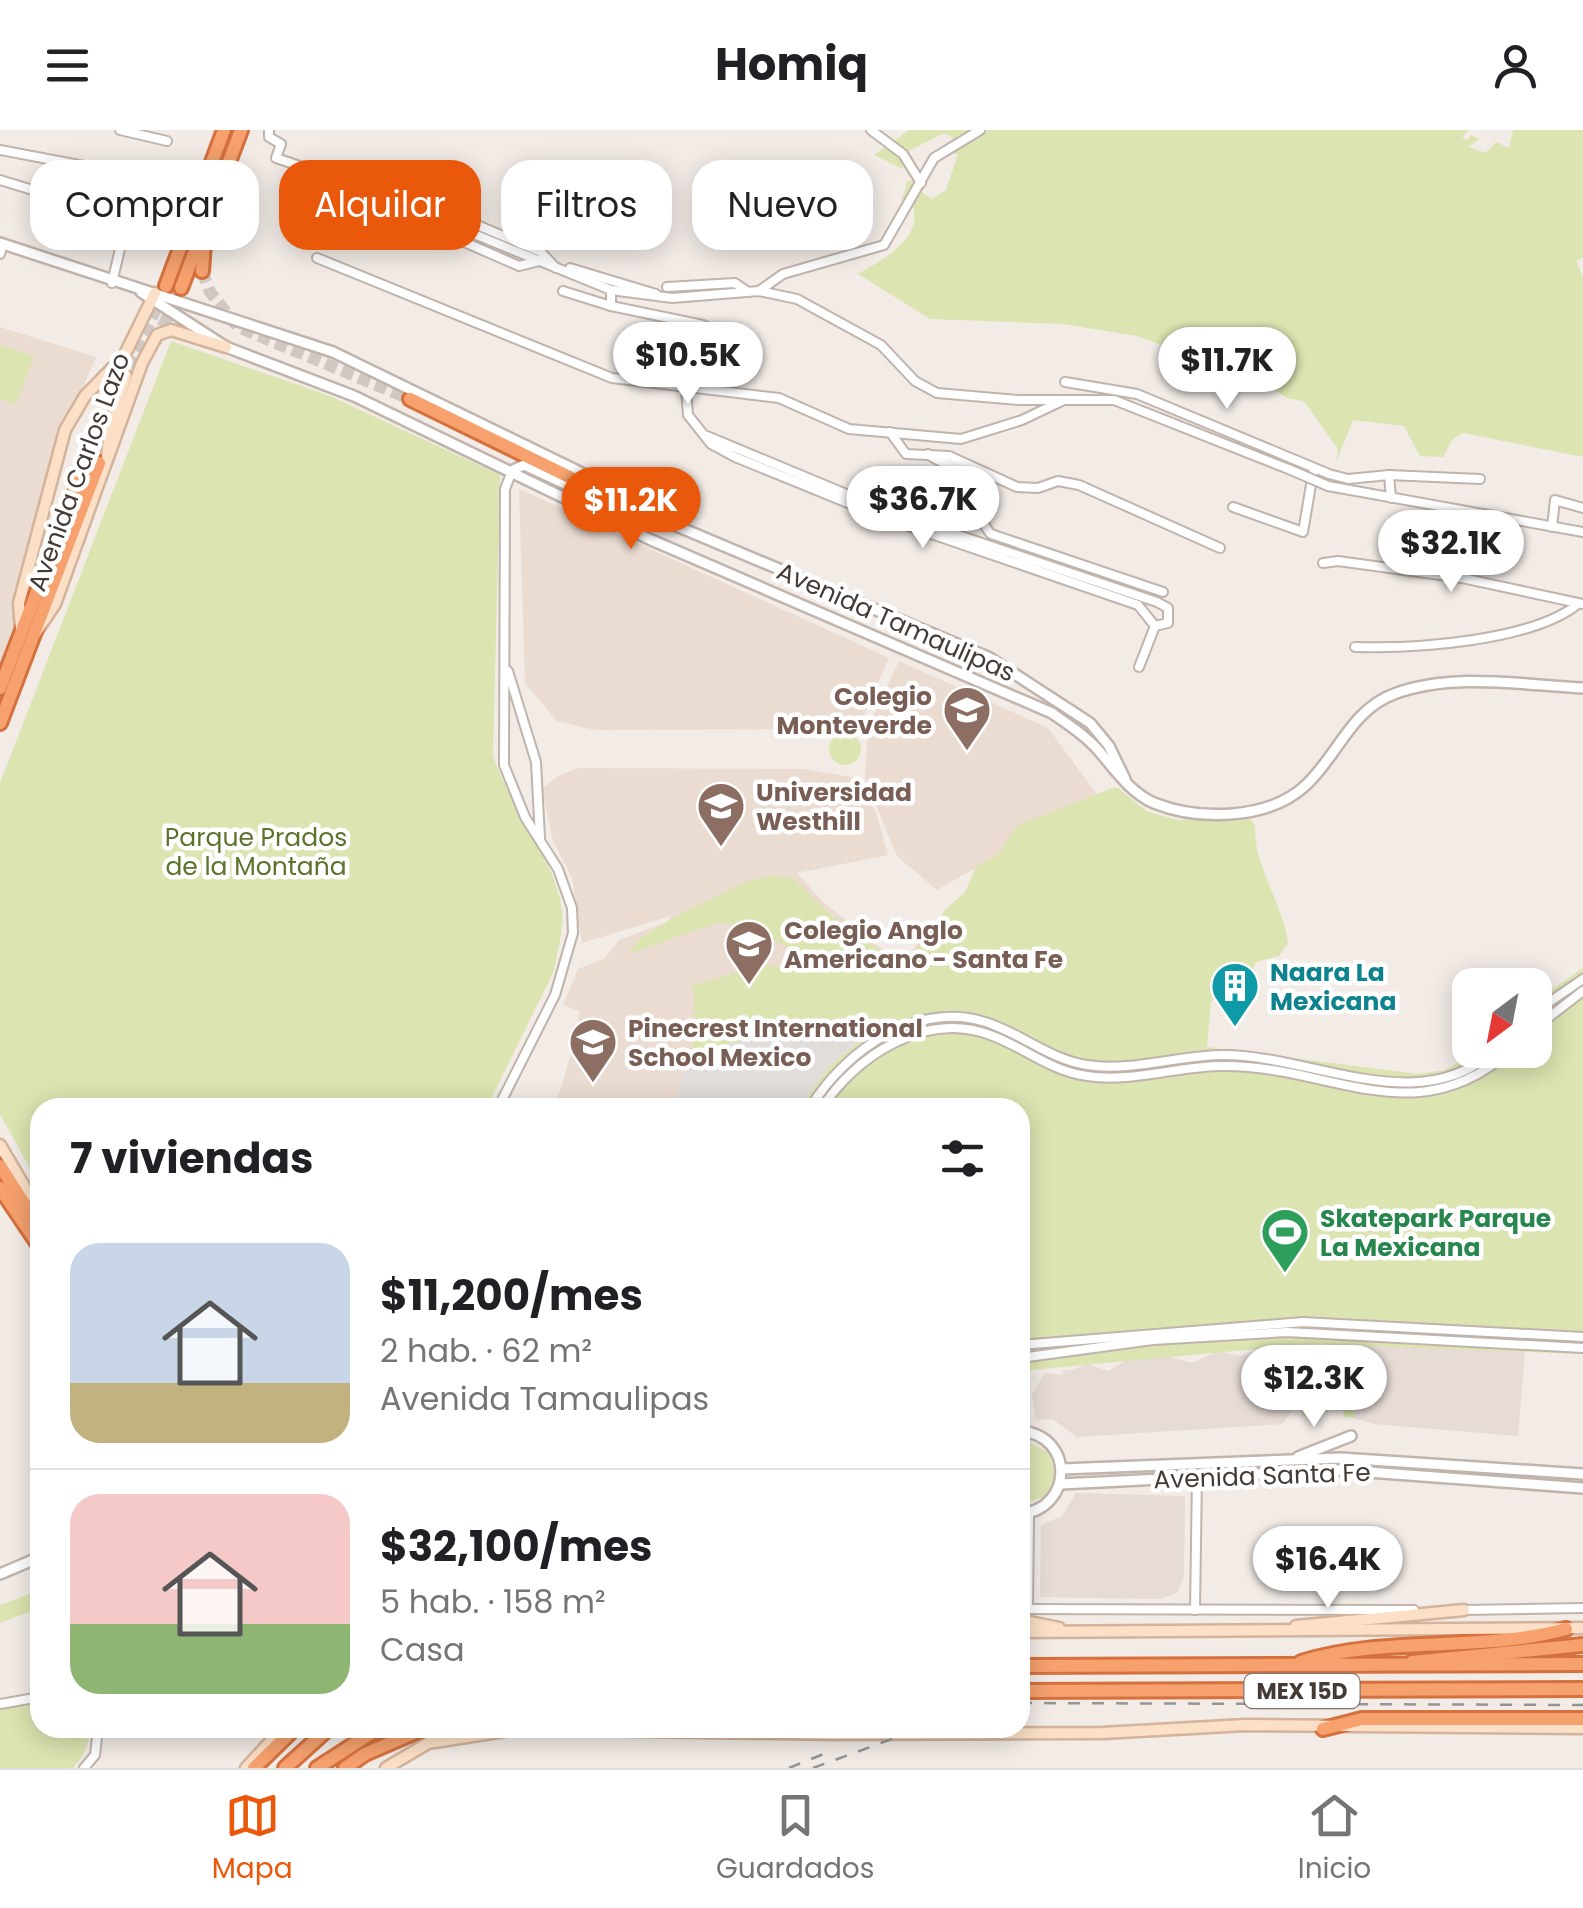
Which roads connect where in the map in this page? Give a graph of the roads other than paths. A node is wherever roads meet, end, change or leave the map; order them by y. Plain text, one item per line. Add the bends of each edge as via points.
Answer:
1 (120, 130) edge
2 (224, 130) edge
3 (240, 130) edge
4 (269, 130) edge
5 (871, 130) edge
6 (980, 130) edge
7 (167, 141) dead end
8 (0, 150) edge
9 (229, 160) edge
10 (282, 160) edge
11 (0, 180) edge
12 (921, 184) junction
13 (30, 189) edge
14 (481, 227) edge
15 (481, 238) edge
16 (1, 247) edge
17 (481, 249) edge
18 (191, 250) edge
19 (204, 250) edge
20 (318, 258) dead end
21 (539, 262) junction
22 (556, 268) junction
23 (569, 268) dead end
24 (202, 271) tunnel mouth
25 (112, 283) junction
26 (667, 287) dead end
27 (611, 290) junction
28 (563, 291) dead end
29 (759, 291) junction
30 (163, 292) junction
31 (748, 292) junction
32 (660, 296) junction
33 (612, 306) junction
34 (710, 340) dead end
35 (226, 346) junction
36 (116, 367) junction
37 (1065, 382) dead end
38 (686, 388) junction
39 (410, 399) tunnel mouth
40 (1067, 399) junction
41 (890, 432) junction
42 (736, 453) junction
43 (928, 454) junction
44 (99, 462) junction
45 (1314, 468) junction
46 (513, 470) junction
47 (1388, 475) junction
48 (1480, 479) dead end
49 (1391, 498) junction
50 (1233, 507) dead end
51 (1583, 508) edge
52 (646, 514) junction
53 (1552, 526) junction
54 (1583, 532) edge
55 (1220, 548) dead end
56 (1322, 564) dead end
57 (1163, 592) dead end
58 (1580, 604) edge
59 (1154, 626) junction
60 (28, 632) junction
61 (1356, 646) dead end
62 (990, 658) junction
63 (506, 665) junction
64 (1139, 667) dead end
65 (980, 680) junction
66 (0, 688) edge
67 (1583, 688) edge
68 (0, 723) edge
69 (1126, 780) junction
70 (540, 842) junction
71 (1583, 979) edge
72 (1583, 991) edge
73 (1552, 1000) edge
74 (1552, 1015) edge
75 (1085, 1065) junction
76 (1471, 1068) edge
77 (1489, 1068) edge
78 (1083, 1076) junction
79 (1445, 1079) junction
80 (1447, 1090) junction
81 (503, 1098) edge
82 (817, 1098) edge
83 (830, 1098) edge
84 (0, 1145) edge
85 (0, 1166) edge
86 (0, 1192) edge
87 (30, 1196) edge
88 (30, 1212) edge
89 (30, 1237) edge
90 (1315, 1322) junction
91 (1315, 1332) junction
92 (1514, 1334) junction
93 (1583, 1337) edge
94 (1030, 1344) edge
95 (1512, 1345) junction
96 (1583, 1348) edge
97 (1030, 1357) edge
98 (1030, 1433) edge
99 (1351, 1436) dead end
100 (1290, 1460) junction
101 (1062, 1469) junction
102 (1583, 1474) edge
103 (1197, 1477) junction
104 (1061, 1484) junction
105 (1583, 1488) edge
106 (1030, 1511) edge
107 (30, 1561) edge
108 (0, 1574) edge
109 (1583, 1608) edge
110 (1030, 1609) edge
111 (1195, 1610) junction
112 (1464, 1610) junction
113 (1030, 1622) edge
114 (1566, 1628) junction
115 (1583, 1628) edge
116 (1030, 1632) edge
117 (1074, 1632) junction
118 (1258, 1632) junction
119 (1583, 1645) edge
120 (1583, 1664) edge
121 (1030, 1666) edge
122 (1289, 1666) junction
123 (1394, 1666) junction
124 (1583, 1689) edge
125 (1030, 1691) edge
126 (30, 1699) edge
127 (0, 1704) edge
128 (1583, 1719) edge
129 (1583, 1728) edge
130 (1323, 1729) junction
131 (1030, 1733) edge
132 (97, 1738) edge
133 (274, 1738) edge
134 (285, 1738) edge
135 (318, 1738) edge
136 (363, 1738) edge
137 (402, 1738) edge
138 (458, 1738) edge
139 (84, 1768) edge
140 (246, 1768) edge
141 (254, 1768) edge
142 (284, 1768) edge
143 (318, 1768) edge
144 (345, 1768) edge
145 (386, 1768) edge

1 - 7 street
2 - 30 highway, Avenida Carlos Lazo
3 - 9 highway, Avenida Carlos Lazo
4 - 10 street via 281,144 276,158
5 - 12 street via 903,154
6 - 12 street via 934,158
8 - 25 street via 136,176
11 - 13 street
12 - 29 street via 884,246 783,274
14 - 22 street via 541,252
15 - 21 street
16 - 25 street, Avenida Tamaulipas
17 - 21 street via 519,266
18 - 30 highway, Avenida Carlos Lazo
19 - 24 highway
20 - 38 street via 612,378
21 - 22 street
22 - 27 street
23 - 32 street
25 - 30 street, Avenida Tamaulipas
26 - 31 street via 735,283
27 - 32 street
27 - 33 street
28 - 33 street
29 - 31 street
29 - 40 street via 797,299 851,325 937,393
30 - 35 street, Avenida Tamaulipas
30 - 36 main road, Avenida Carlos Lazo
30 - 52 street, Avenida Tamaulipas via 333,352 586,474
31 - 32 street
33 - 34 street via 702,326 749,348 752,356 744,359
35 - 44 main road, Avenida Carlos Lazo via 171,330 157,335
35 - 46 street, Avenida Tamaulipas
36 - 44 main road via 126,376
36 - 60 main road, Avenida Carlos Lazo via 85,396 64,430 19,602
37 - 45 street via 1137,394
38 - 41 street via 779,398 850,428
38 - 42 street via 688,415 706,436
39 - 52 highway
40 - 41 street via 962,439
40 - 49 street, bridge via 1114,400 1328,486
41 - 43 street via 901,452
42 - 59 street via 882,516 1142,607
42 - 59 street via 1157,602 1171,615 1168,623
43 - 55 street via 972,463 1017,487 1079,484
43 - 57 street via 973,478 992,534
44 - 60 highway, Avenida Carlos Lazo
44 - 60 main road, Avenida Carlos Lazo via 54,604
45 - 47 street via 1348,479
45 - 50 street via 1304,532
46 - 52 street via 524,465 623,511
46 - 63 street via 505,489
46 - 65 street, Avenida Tamaulipas via 724,573
47 - 48 street
47 - 49 street
49 - 53 street
51 - 53 street via 1554,500
52 - 62 street, Avenida Tamaulipas
53 - 54 street
56 - 58 street via 1462,578
58 - 61 street via 1558,620 1460,641
59 - 64 street
60 - 66 highway, Avenida Carlos Lazo
60 - 68 highway, Avenida Carlos Lazo
62 - 65 street
62 - 69 street, Avenida Tamaulipas via 1090,723
63 - 70 street via 533,746
63 - 70 street via 504,765
65 - 69 street, Avenida Tamaulipas via 1082,733
67 - 69 street, Avenida Tamaulipas via 1444,681 1393,694 1363,711 1306,785 1282,802 1246,812 1182,811 1152,802
70 - 81 street via 572,908 573,934 554,995
71 - 73 street
72 - 74 street
75 - 78 street
75 - 79 street via 1240,1055 1392,1081
75 - 82 street via 985,1022 935,1020 866,1046
76 - 79 street
77 - 80 street
78 - 80 street via 1226,1066 1392,1092
78 - 83 street via 990,1035 946,1029 877,1052
79 - 80 street
84 - 87 main road
85 - 88 highway
86 - 89 highway
90 - 91 street
90 - 92 street
90 - 94 street
91 - 95 street
91 - 97 street via 1153,1340
92 - 93 street
92 - 95 street
95 - 96 street
98 - 101 street via 1052,1445
99 - 100 street
100 - 101 street, Avenida Santa Fe
100 - 102 street, Avenida Santa Fe
101 - 104 street
103 - 104 street, Avenida Santa Fe
103 - 105 street, Avenida Santa Fe via 1341,1470
103 - 111 street
104 - 106 street via 1049,1503
107 - 108 street
109 - 112 street
110 - 111 street
111 - 112 street
112 - 118 main road
113 - 117 main road
114 - 115 main road
114 - 118 main road
114 - 122 highway via 1481,1644 1328,1654
116 - 117 main road
117 - 118 main road
119 - 123 highway
120 - 123 highway, MEX 15D
121 - 122 highway, MEX 15D
122 - 123 highway, MEX 15D
124 - 125 highway, MEX 15D
126 - 127 street
128 - 130 highway via 1362,1719
129 - 130 main road
130 - 131 main road via 1245,1724
132 - 139 street
133 - 140 main road
134 - 141 highway
135 - 142 highway
136 - 143 highway
137 - 144 highway
138 - 145 main road via 428,1742

